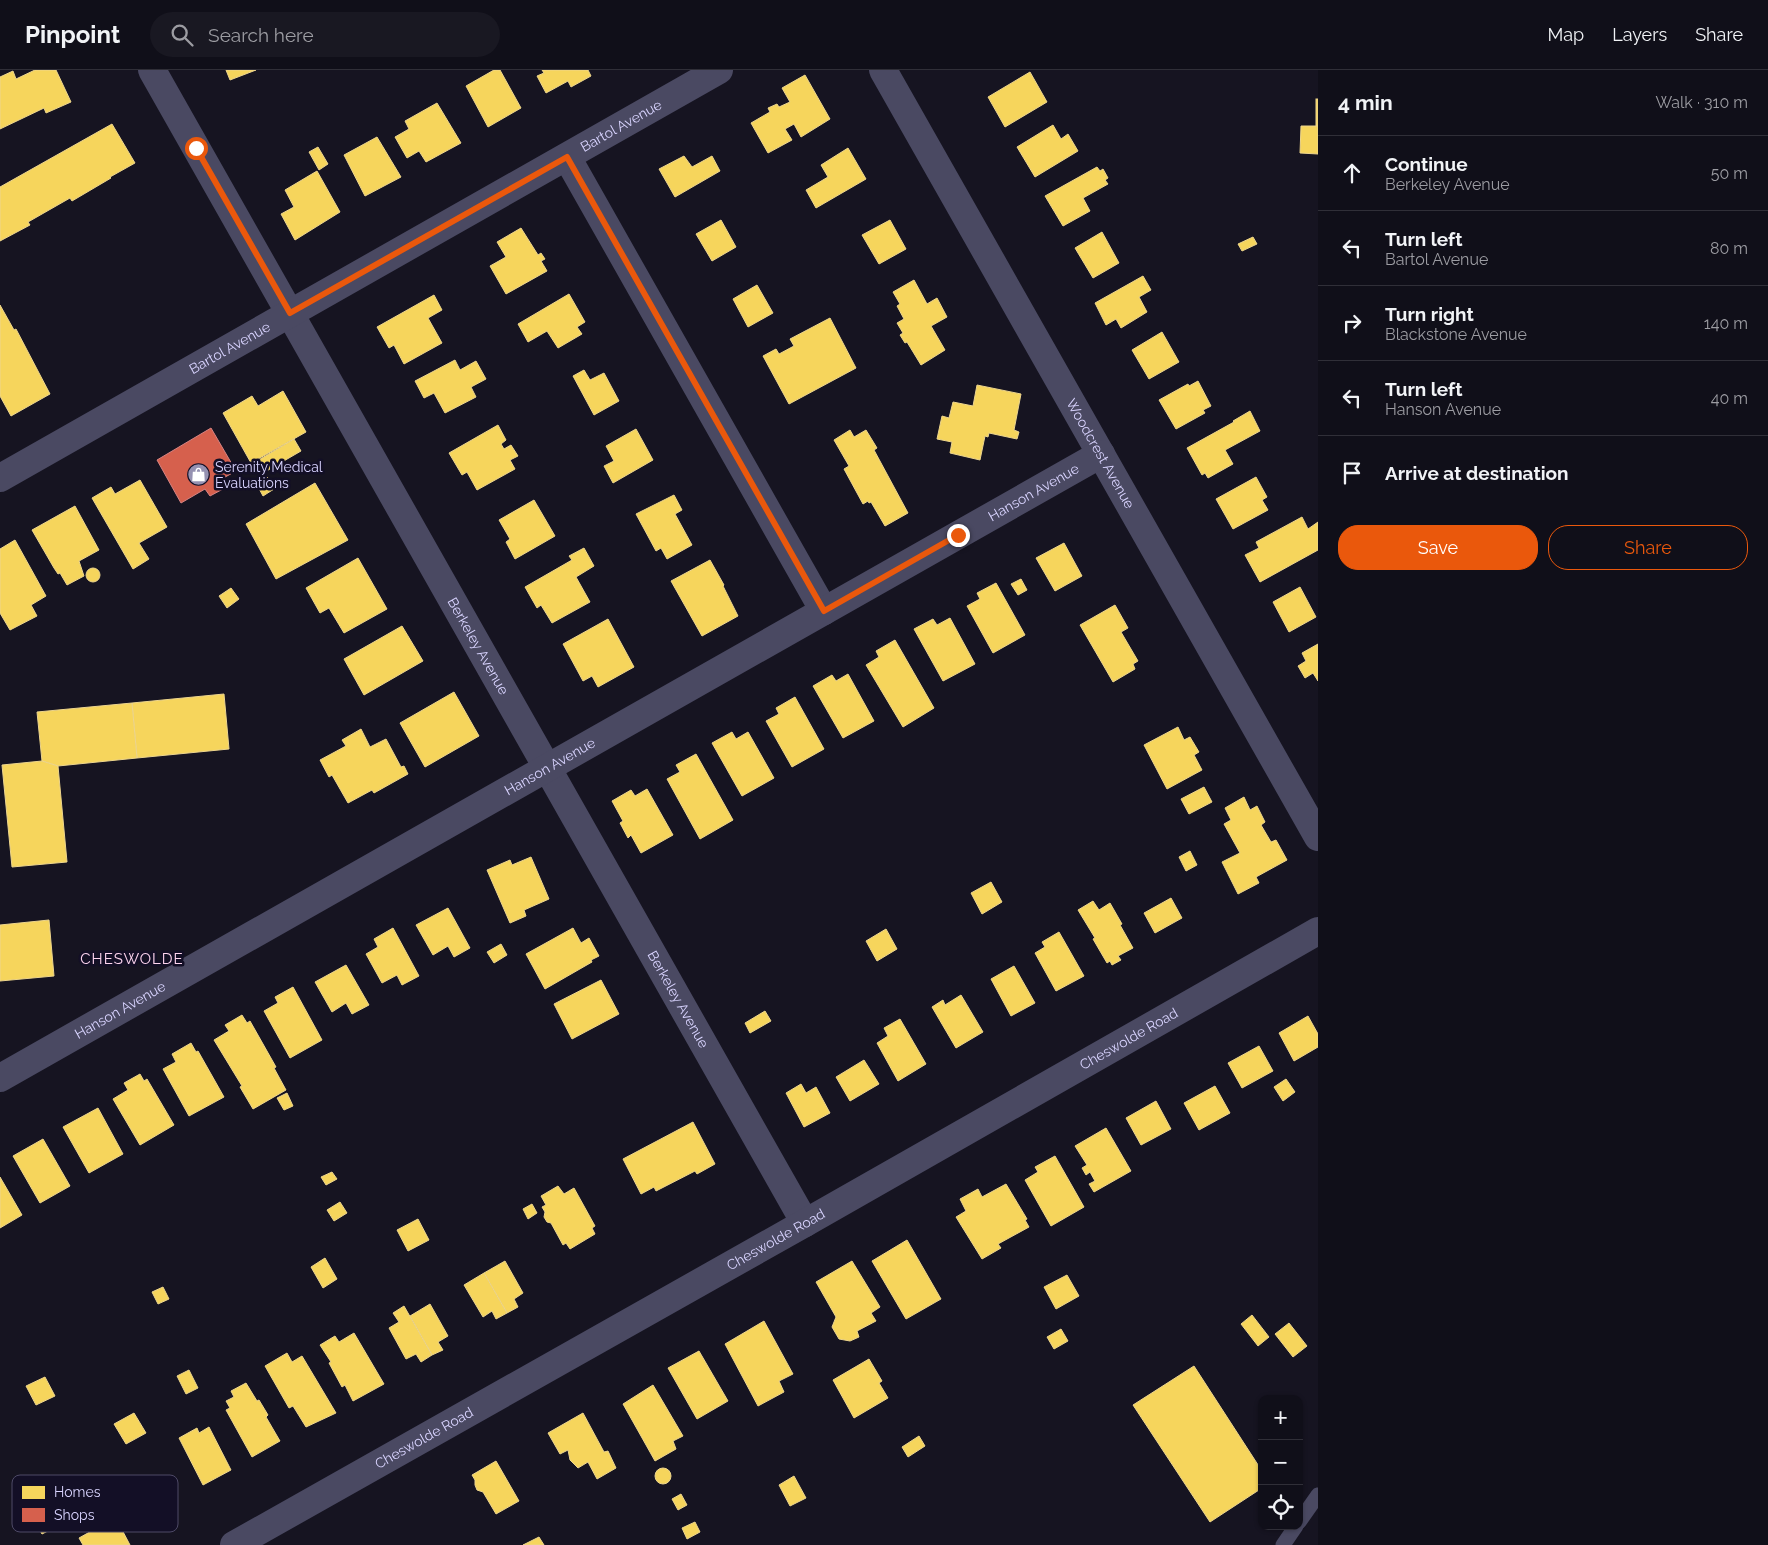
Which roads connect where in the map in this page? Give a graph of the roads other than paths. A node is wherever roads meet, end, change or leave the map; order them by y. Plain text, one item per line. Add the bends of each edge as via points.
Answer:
1 (152, 70) edge
2 (720, 70) edge
3 (883, 70) edge
4 (567, 157) junction
5 (290, 313) junction
6 (1101, 454) junction
7 (0, 478) edge
8 (824, 611) junction
9 (547, 768) junction
10 (1318, 837) edge
11 (1318, 931) edge
12 (0, 1078) edge
13 (806, 1223) junction
14 (1318, 1495) edge
15 (1303, 1516) edge
16 (1293, 1530) edge
17 (234, 1545) edge
18 (1283, 1545) edge

1 - 5 street, Berkeley Avenue
2 - 4 street, Bartol Avenue
3 - 6 street, Woodcrest Avenue
4 - 5 street, Bartol Avenue
4 - 8 street
5 - 7 street, Bartol Avenue
5 - 9 street, Berkeley Avenue
6 - 8 street, Hanson Avenue
6 - 10 street, Woodcrest Avenue
8 - 9 street, Hanson Avenue
9 - 12 street, Hanson Avenue
9 - 13 street, Berkeley Avenue
11 - 13 street, Cheswolde Road
13 - 17 street, Cheswolde Road
14 - 15 lane
16 - 18 lane

